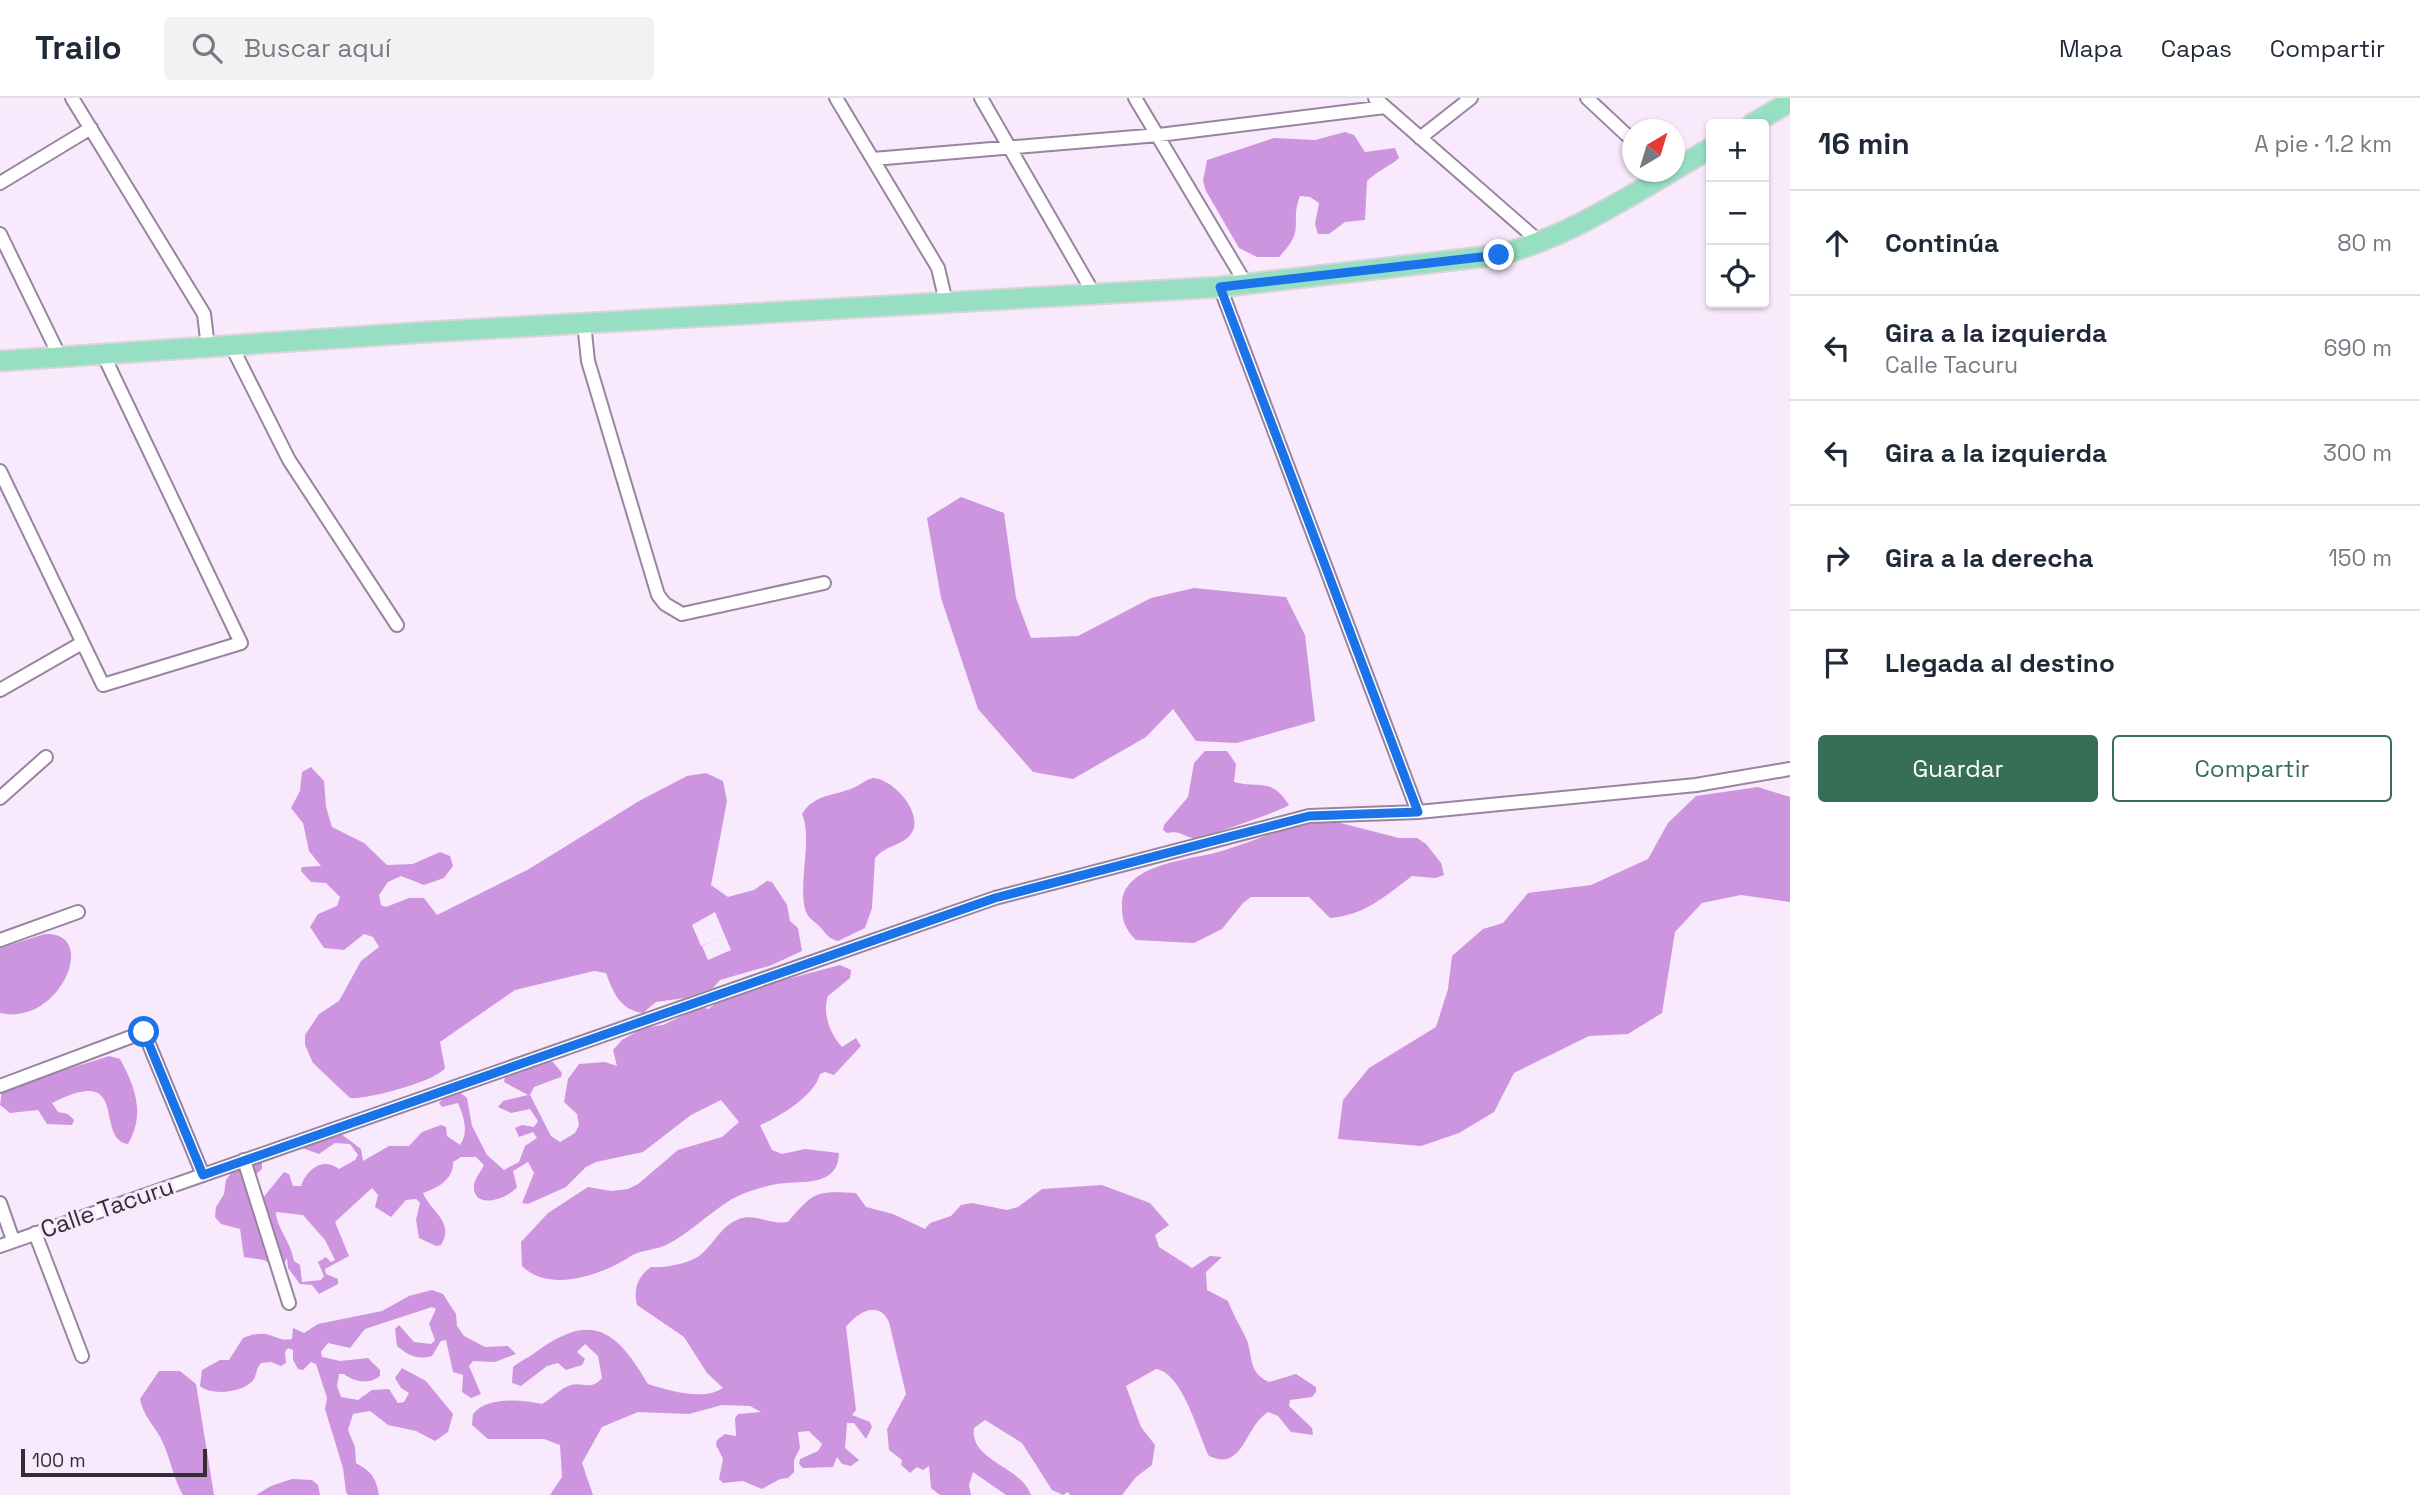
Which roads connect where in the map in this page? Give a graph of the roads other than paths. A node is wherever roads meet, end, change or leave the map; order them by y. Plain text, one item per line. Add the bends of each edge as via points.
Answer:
1 (72, 98) edge
2 (836, 98) edge
3 (981, 98) edge
4 (1135, 98) edge
5 (1471, 98) edge
6 (1587, 98) edge
7 (1380, 102) edge
8 (1790, 102) edge
9 (1761, 119) edge
10 (91, 128) junction
11 (1622, 130) edge
12 (1158, 135) junction
13 (1420, 138) junction
14 (1009, 148) junction
15 (1706, 151) edge
16 (873, 159) junction
17 (1685, 163) edge
18 (1652, 182) edge
19 (0, 183) edge
20 (0, 234) edge
21 (1542, 243) junction
22 (1246, 284) junction
23 (1220, 287) junction
24 (1094, 294) junction
25 (946, 302) junction
26 (584, 323) junction
27 (231, 345) junction
28 (208, 347) junction
29 (103, 354) junction
30 (60, 357) junction
31 (0, 361) edge
32 (0, 471) edge
33 (824, 583) dead end
34 (397, 625) dead end
35 (82, 643) junction
36 (0, 690) edge
37 (47, 757) dead end
38 (1790, 769) edge
39 (1, 796) edge
40 (1418, 812) junction
41 (78, 912) dead end
42 (0, 940) edge
43 (0, 1086) edge
44 (244, 1160) junction
45 (203, 1175) junction
46 (0, 1203) edge
47 (35, 1233) junction
48 (13, 1240) junction
49 (0, 1246) edge
50 (289, 1303) dead end
51 (82, 1356) dead end

1 - 10 street
2 - 16 street
3 - 14 street
4 - 12 street
5 - 13 street
6 - 11 street
7 - 12 street
7 - 13 street
8 - 9 main road
10 - 19 street
10 - 28 street via 204,314
12 - 14 street
12 - 22 street
13 - 21 street
14 - 16 street
14 - 24 street
15 - 17 main road
16 - 25 street via 938,268
18 - 21 main road
20 - 30 street
21 - 22 main road via 1499,255
22 - 23 main road
23 - 24 main road
23 - 40 street
24 - 25 main road
25 - 26 main road
26 - 27 main road
26 - 33 street via 588,361 657,595 665,604 682,614
27 - 28 main road
27 - 34 street via 289,460
28 - 29 main road
29 - 30 main road
29 - 35 street via 241,643 103,685
30 - 31 main road
32 - 35 street
35 - 36 street
37 - 39 street
38 - 40 street, Calle Tacuru via 1696,785
40 - 44 street, Calle Tacuru via 1309,816 995,898
41 - 42 street
43 - 45 street via 144,1032
44 - 45 street, Calle Tacuru
44 - 50 street
45 - 47 street, Calle Tacuru
46 - 48 street
47 - 48 street, Calle Tacuru
47 - 51 street
48 - 49 street, Calle Tacuru

